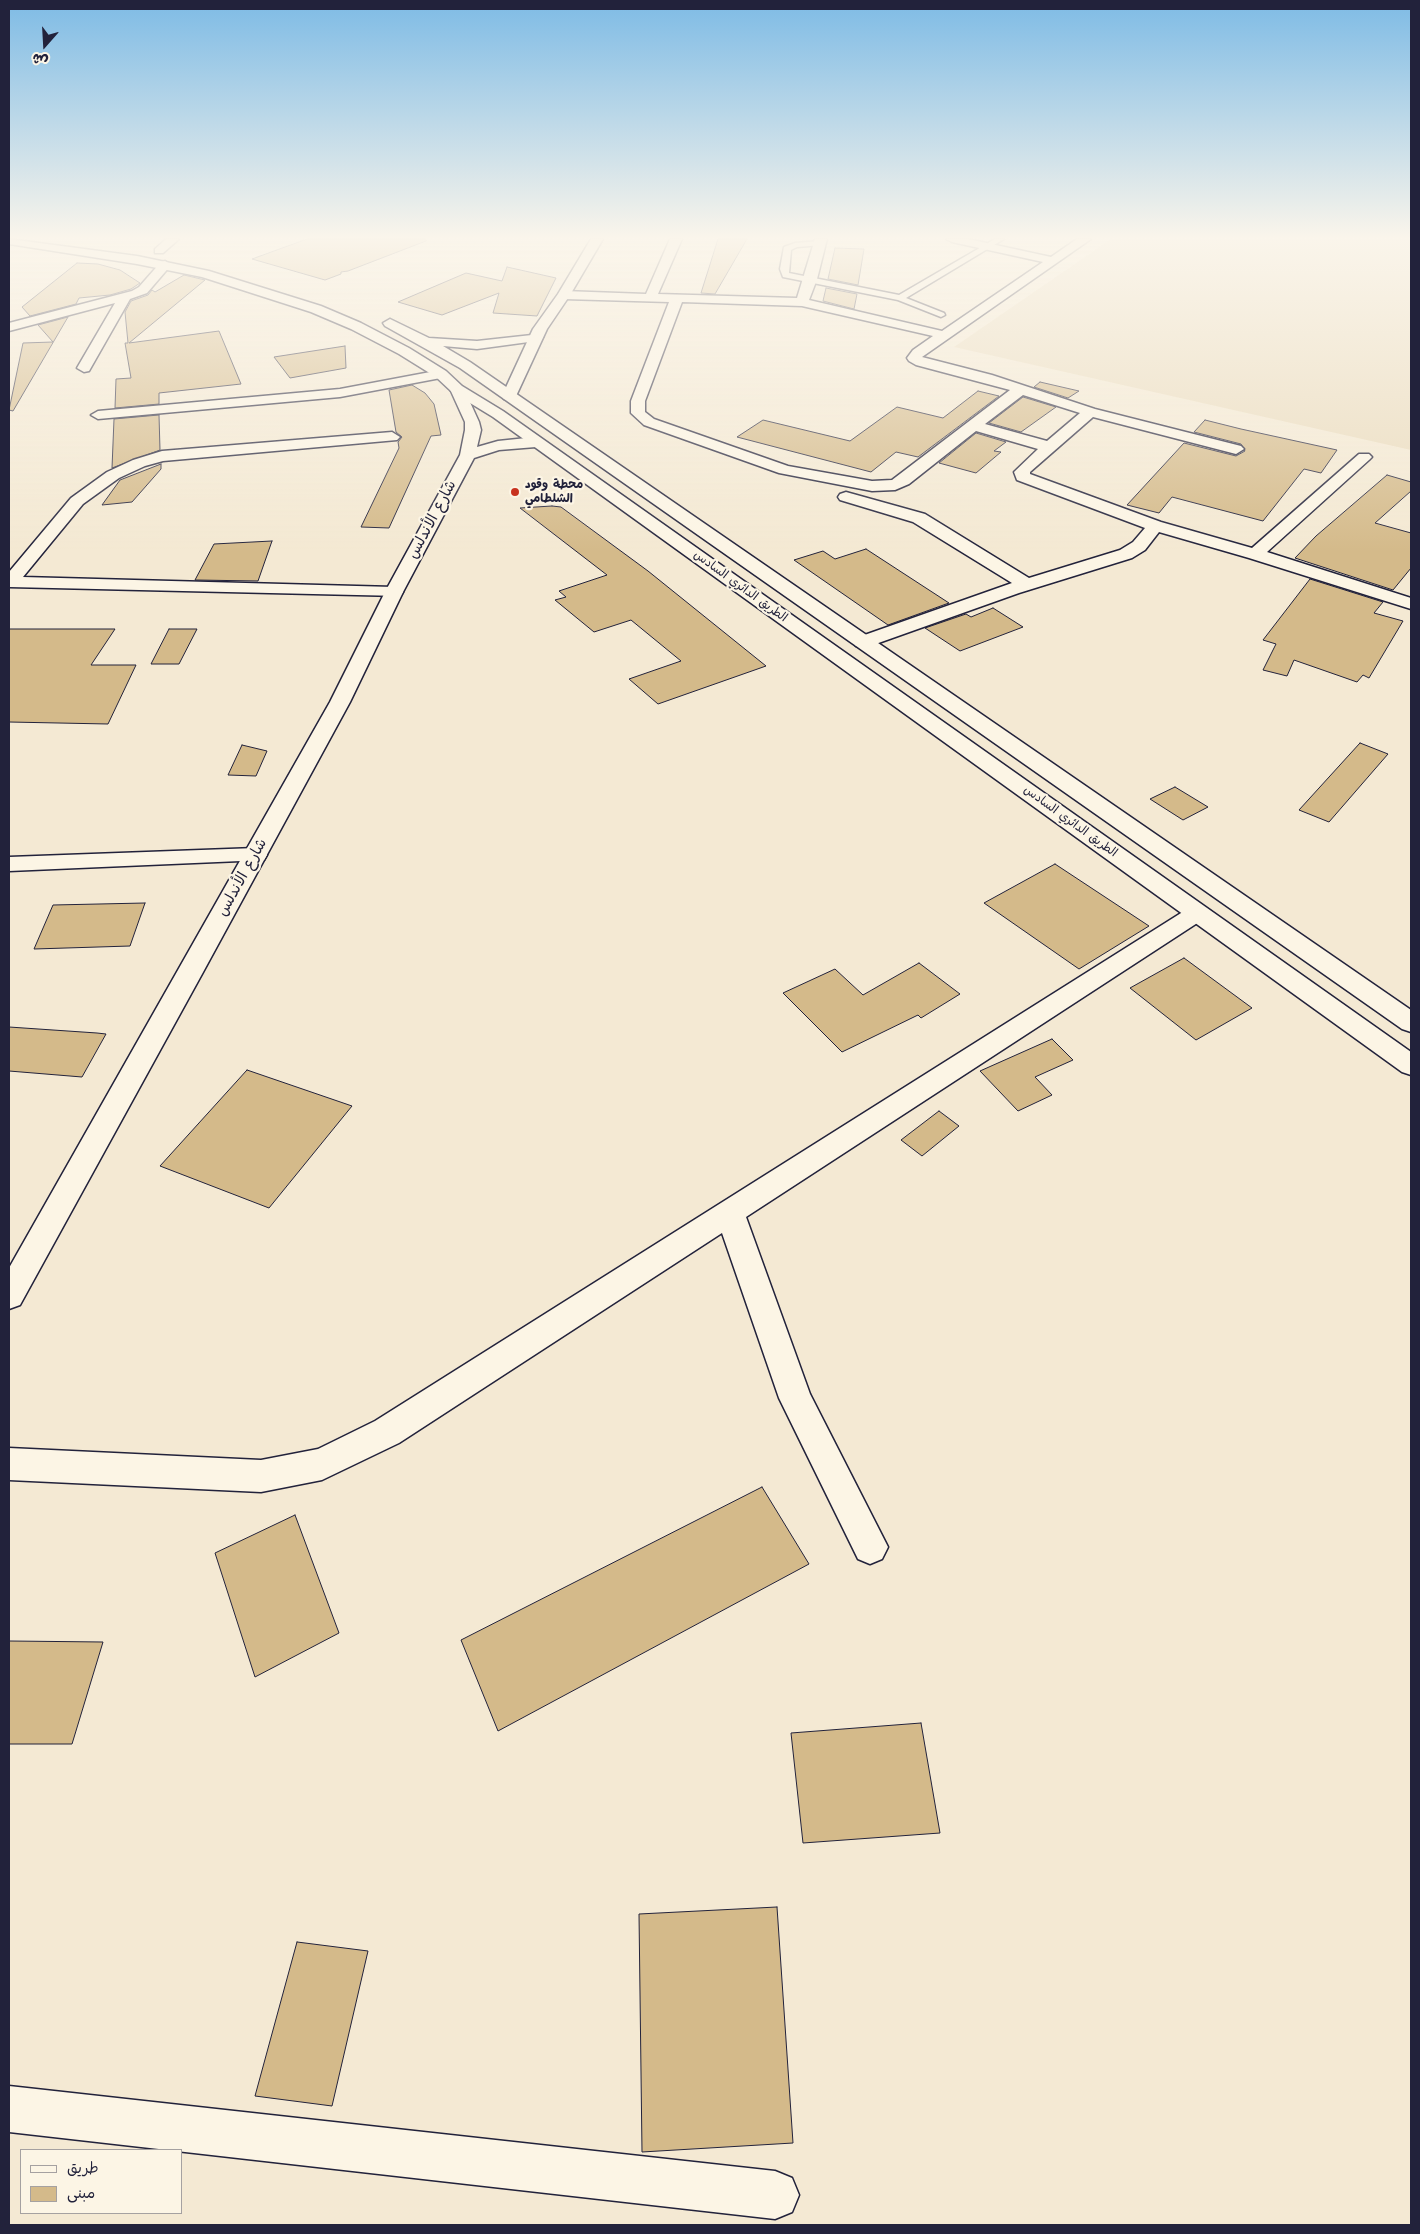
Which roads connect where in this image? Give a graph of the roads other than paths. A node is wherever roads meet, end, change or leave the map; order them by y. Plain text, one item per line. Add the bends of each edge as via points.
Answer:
1 (98, 343) edge
2 (389, 343) edge
3 (428, 343) edge
4 (455, 343) edge
5 (491, 343) edge
6 (533, 343) edge
7 (660, 343) edge
8 (931, 343) edge
9 (84, 368) dead end
10 (441, 374) junction
11 (458, 389) junction
12 (1020, 390) junction
13 (509, 396) junction
14 (1090, 412) junction
15 (98, 415) dead end
16 (974, 426) junction
17 (392, 437) dead end
18 (536, 442) junction
19 (1050, 447) junction
20 (1236, 449) dead end
21 (468, 455) junction
22 (1364, 457) dead end
23 (785, 470) junction
24 (1155, 526) junction
25 (1255, 554) junction
26 (9, 582) edge
27 (1027, 585) junction
28 (394, 592) junction
29 (1411, 604) edge
30 (863, 642) junction
31 (256, 855) junction
32 (9, 864) edge
33 (1197, 913) junction
34 (1291, 940) junction
35 (1258, 956) junction
36 (1411, 1023) edge
37 (1411, 1065) edge
38 (730, 1212) junction
39 (9, 1296) edge
40 (9, 1464) edge
41 (870, 1547) dead end
42 (9, 2109) edge
43 (775, 2195) dead end

1 - 9 main road
2 - 10 main road, الطريق الدائري السادس
3 - 13 main road, الطريق الدائري السادس
4 - 5 main road
6 - 13 main road
7 - 23 main road via 638,401 638,413 649,422
8 - 12 main road via 914,358
10 - 11 main road, الطريق الدائري السادس
10 - 15 main road via 330,394
11 - 18 main road, الطريق الدائري السادس
11 - 21 main road, شارع الأندلس via 472,422
12 - 14 main road
12 - 16 main road
13 - 30 main road, الطريق الدائري السادس
14 - 19 main road
14 - 20 main road
16 - 19 main road
16 - 23 main road via 895,484 872,486
17 - 26 main road via 162,456 138,463 113,475 77,501
18 - 21 main road via 498,446
18 - 33 main road, الطريق الدائري السادس
19 - 24 main road via 1025,468 1023,476
21 - 28 main road, شارع الأندلس
22 - 25 main road
23 - 27 main road via 791,480 803,485 919,518
24 - 25 main road
24 - 27 main road via 1132,552
25 - 29 main road
26 - 28 main road
27 - 30 main road
28 - 31 main road, شارع الأندلس via 340,702
30 - 34 main road, الطريق الدائري السادس
31 - 32 main road
31 - 39 main road, شارع الأندلس
33 - 35 main road, الطريق الدائري السادس
33 - 38 main road
34 - 35 main road
34 - 36 main road, الطريق الدائري السادس
35 - 37 main road, الطريق الدائري السادس
38 - 40 main road via 387,1432 322,1464 261,1476
38 - 41 main road via 795,1398
42 - 43 main road

